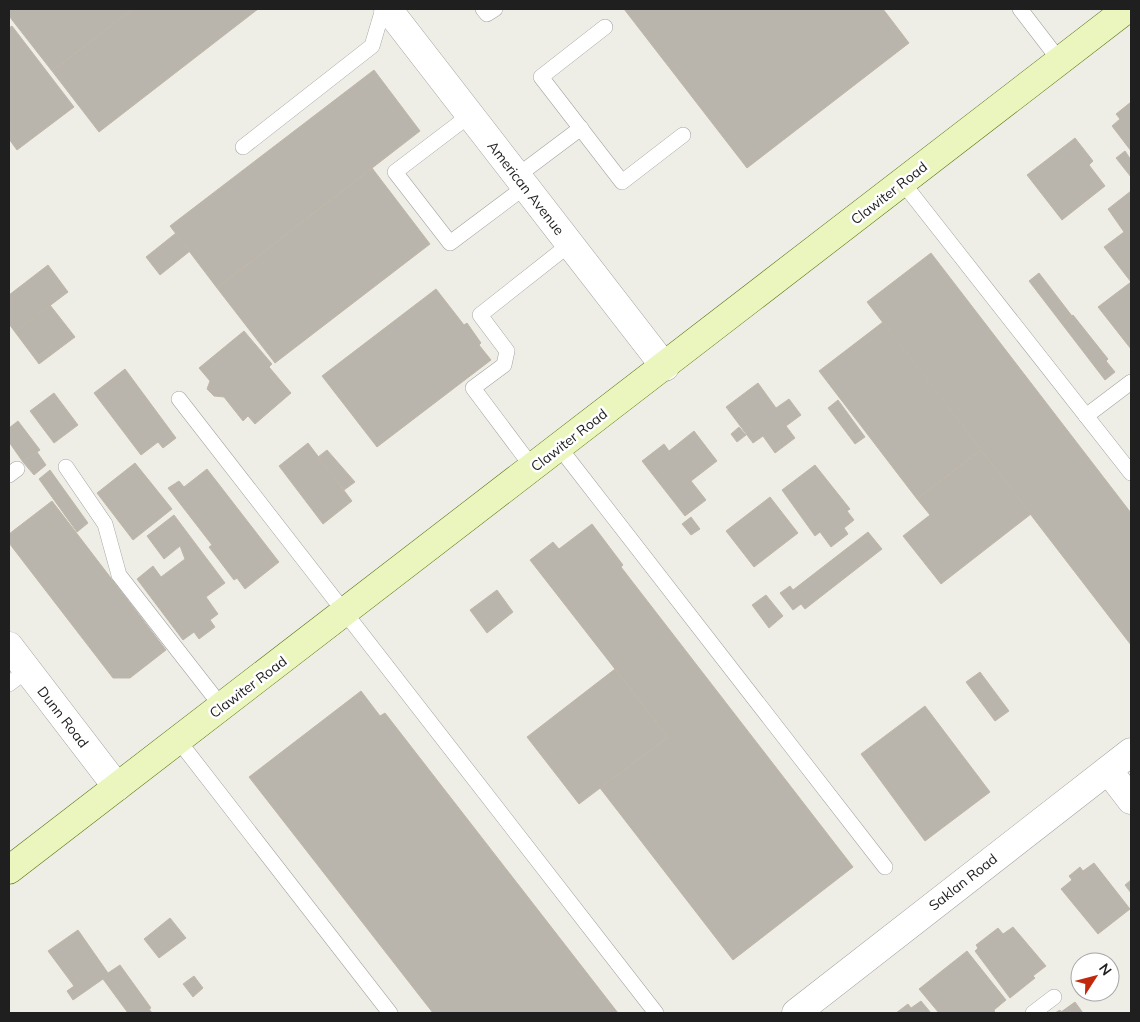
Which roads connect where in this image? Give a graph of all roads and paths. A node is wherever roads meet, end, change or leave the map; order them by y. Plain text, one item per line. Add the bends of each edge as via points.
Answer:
1 (383, 9) edge
2 (388, 9) edge
3 (483, 9) edge
4 (495, 9) edge
5 (1020, 9) edge
6 (1127, 9) edge
7 (605, 27) dead end
8 (1060, 61) junction
9 (470, 115) junction
10 (581, 128) junction
11 (683, 135) dead end
12 (243, 148) dead end
13 (522, 181) junction
14 (903, 183) junction
15 (570, 244) junction
16 (665, 366) junction
17 (1131, 382) edge
18 (179, 399) dead end
19 (1086, 416) junction
20 (560, 447) junction
21 (66, 467) dead end
22 (533, 468) junction
23 (1131, 473) edge
24 (343, 614) junction
25 (9, 646) edge
26 (18, 677) edge
27 (222, 707) junction
28 (178, 740) junction
29 (1131, 752) edge
30 (1108, 770) junction
31 (117, 787) junction
32 (1131, 800) edge
33 (885, 867) dead end
34 (9, 870) edge
35 (1054, 997) dead end
36 (804, 1011) edge
37 (390, 1013) edge
38 (656, 1013) edge
39 (1033, 1013) edge

1 - 12 lane via 372,46
2 - 9 street, American Avenue
3 - 4 lane via 487,14
5 - 8 lane
6 - 8 main road, Clawiter Road
7 - 10 lane via 542,77
8 - 14 main road, Clawiter Road
9 - 13 street, American Avenue
9 - 13 lane via 395,172 450,244
10 - 11 lane via 622,182
10 - 13 lane
13 - 15 street, American Avenue
14 - 16 main road, Clawiter Road
14 - 19 lane
15 - 16 street, American Avenue
15 - 22 lane via 480,315 507,351 504,365 473,388
16 - 20 main road, Clawiter Road
17 - 19 lane
18 - 24 lane
19 - 23 lane
20 - 22 main road, Clawiter Road
20 - 33 lane
21 - 27 lane via 106,524 119,575
22 - 24 main road, Clawiter Road
24 - 27 main road, Clawiter Road
24 - 38 lane
25 - 26 street, Dunn Road
26 - 31 street, Dunn Road
27 - 28 main road, Clawiter Road
28 - 31 main road, Clawiter Road
28 - 37 lane
29 - 30 street, Saklan Road
30 - 32 street
30 - 36 street, Saklan Road
31 - 34 main road, Clawiter Road
35 - 39 lane

